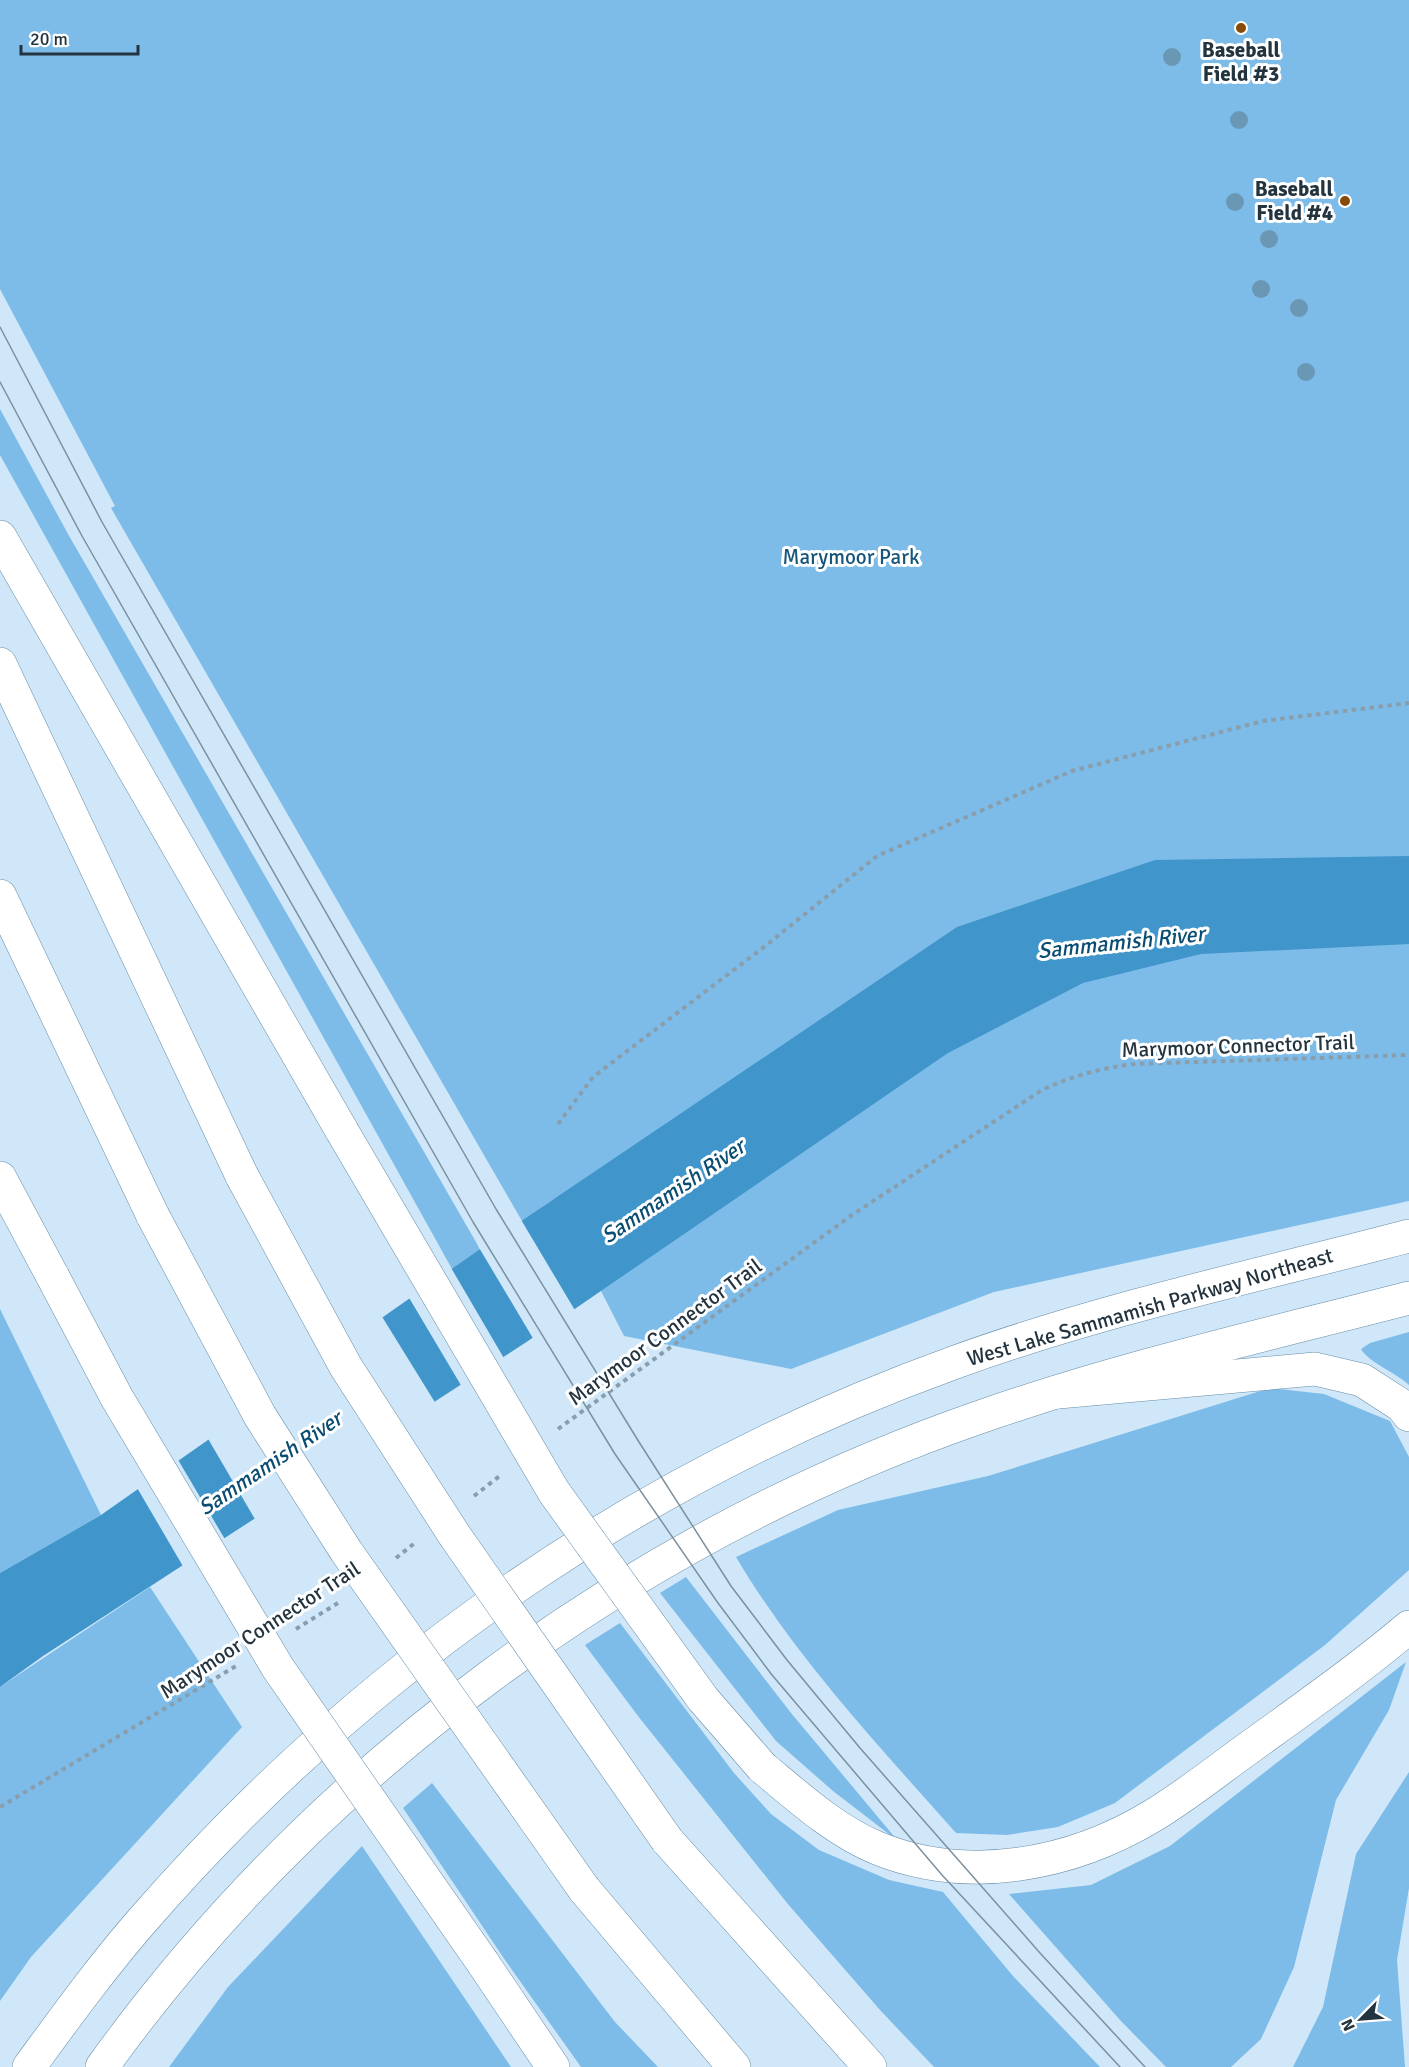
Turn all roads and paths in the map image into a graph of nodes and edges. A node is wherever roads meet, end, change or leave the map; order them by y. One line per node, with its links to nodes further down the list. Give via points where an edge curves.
1 (0, 537): 22 (main road, bridge, via 554,1492 703,1699 762,1767 818,1813 875,1848 921,1862 962,1867 1029,1864 1108,1840 1155,1815)
2 (0, 664): 28 (main road, bridge, via 242,1176 346,1367 454,1536 667,1840)
3 (1409, 703): 6 (path, via 1263,721 1072,771 877,856 593,1077)
4 (0, 896): 27 (main road, bridge, via 153,1216 260,1416 346,1551 584,1889)
5 (1409, 1055): 12 (path, Marymoor Connector Trail, via 1134,1064 1110,1066 1064,1080 1042,1090 852,1215)
6 (558, 1124)
7 (0, 1178): 26 (main road, bridge, via 117,1398 278,1668)
8 (1409, 1236): 24 (main road, West Lake Sammamish Parkway Northeast, via 1053,1330 956,1362 787,1430 626,1515 473,1615 331,1729 256,1799 146,1916)
9 (1409, 1298): 10 (main road)
10 (1058, 1392): 11 (main road, via 1315,1369 1362,1380 1402,1406); 25 (main road, via 901,1447 750,1516 677,1556 536,1645 404,1746 280,1859 168,1982)
11 (1409, 1415)
12 (549, 1436)
13 (504, 1472): 14 (path)
14 (468, 1501)
15 (422, 1537): 16 (path)
16 (395, 1558)
17 (341, 1602): 20 (path, Marymoor Connector Trail)
18 (1409, 1605): 22 (main road)
19 (1409, 1627): 22 (main road)
20 (287, 1635)
21 (238, 1664): 23 (path, Marymoor Connector Trail)
22 (1353, 1674)
23 (0, 1807)
24 (29, 2067)
25 (102, 2067)
26 (553, 2067)
27 (734, 2067)
28 (870, 2067)

